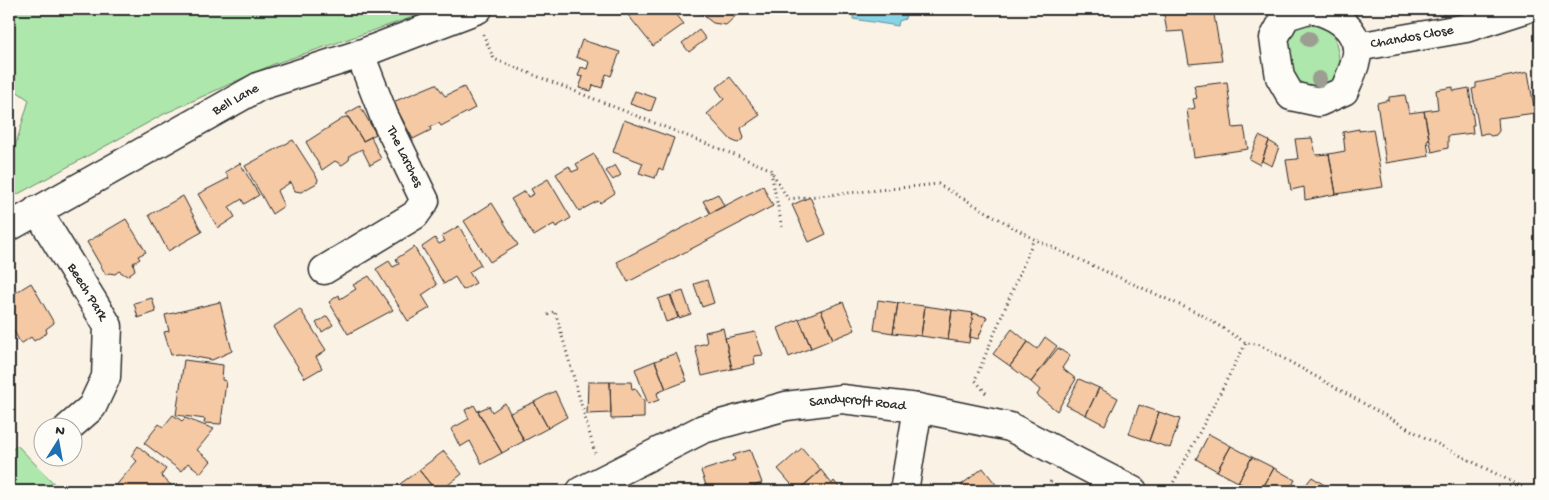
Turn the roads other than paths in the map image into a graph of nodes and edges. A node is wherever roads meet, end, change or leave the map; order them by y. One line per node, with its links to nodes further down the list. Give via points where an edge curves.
1 (478, 9): 5 (street, Bell Lane)
2 (1310, 9): 4 (street, Chandos Close, via 1333,14 1346,26); 4 (street, Chandos Close, via 1286,16 1274,38 1280,77 1290,96 1319,102 1344,91 1354,66)
3 (1525, 9): 4 (street, Chandos Close, via 1466,28)
4 (1357, 47)
5 (360, 54): 6 (street, Bell Lane, via 260,86); 8 (street, The Larches, via 384,116 435,201)
6 (37, 210): 7 (street, Bell Lane); 10 (street, Beech Park, via 108,326 106,376 92,408)
7 (9, 226)
8 (324, 270)
9 (918, 408): 11 (street, Sandycroft Road, via 842,399 786,406 703,429); 12 (street); 13 (street, Sandycroft Road, via 1010,427)
10 (80, 418)
11 (592, 486)
12 (904, 491)
13 (1133, 491)

